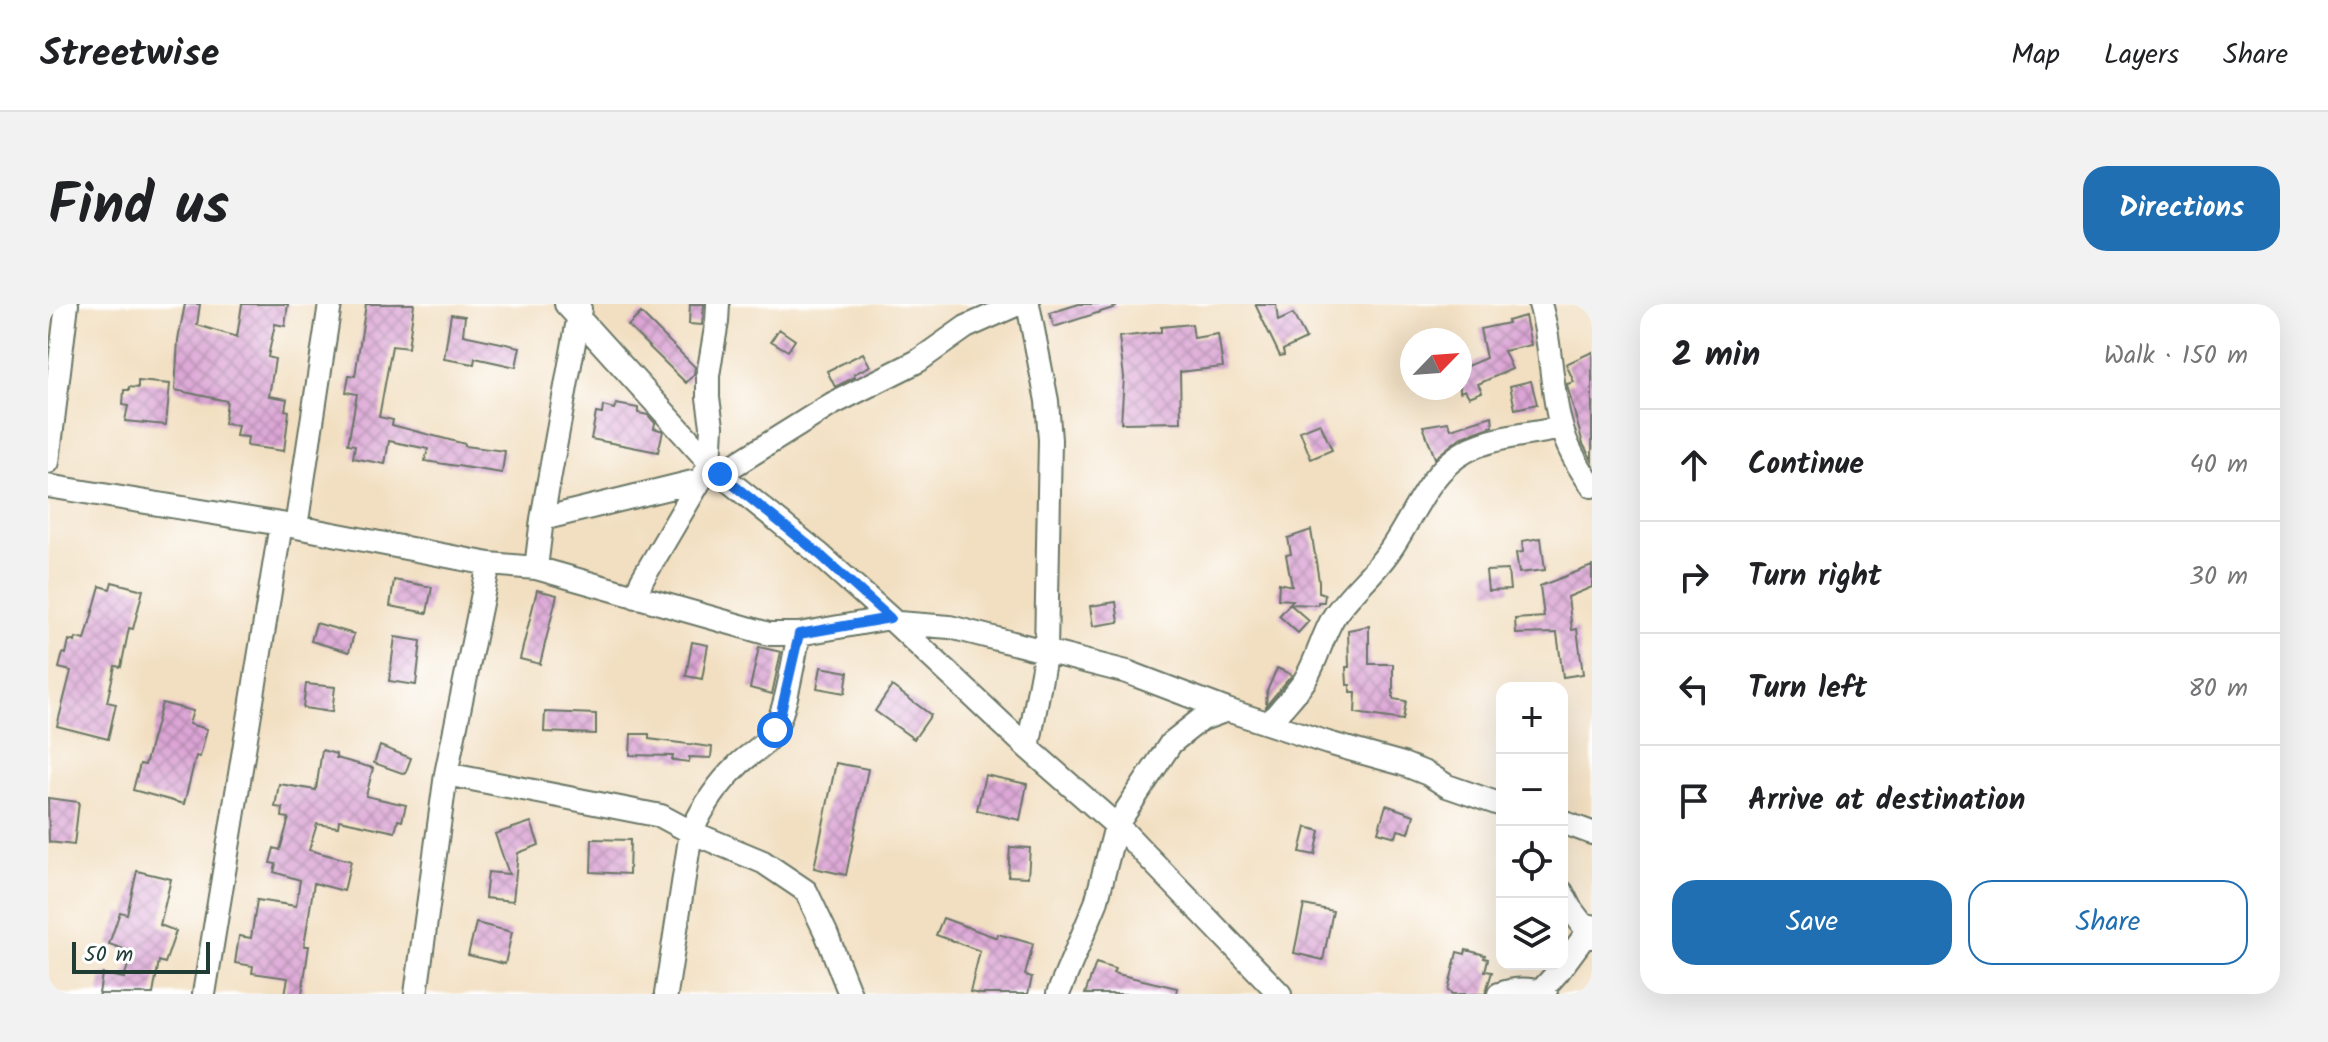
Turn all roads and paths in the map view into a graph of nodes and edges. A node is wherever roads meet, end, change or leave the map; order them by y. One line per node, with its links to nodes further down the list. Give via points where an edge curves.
1 (67, 304): 8 (street)
2 (330, 304): 16 (street)
3 (718, 304): 12 (street, via 708,375)
4 (1018, 304): 12 (street, via 966,327 918,361)
5 (1028, 304): 22 (street, via 1050,440)
6 (1540, 304): 9 (street)
7 (575, 309): 12 (street); 15 (street)
8 (53, 397): 11 (street)
9 (1561, 428): 10 (street); 24 (street, via 1485,444 1446,466 1388,553 1332,620 1303,682)
10 (1582, 455): 14 (street)
11 (48, 462)
12 (710, 473): 15 (street); 19 (street); 20 (street, via 818,553)
13 (48, 486): 16 (street)
14 (1592, 486)
15 (542, 519): 18 (street)
16 (288, 525): 17 (street); 35 (street)
17 (489, 564): 18 (street); 26 (street)
18 (536, 568): 19 (street)
19 (636, 597): 21 (street, via 769,634)
20 (894, 621): 21 (street); 22 (street, via 950,627); 25 (street)
21 (799, 634): 30 (street, via 775,730 719,786)
22 (1046, 651): 23 (street, via 1127,672); 25 (street)
23 (1227, 710): 24 (street); 29 (street, via 1200,720 1171,743)
24 (1270, 723): 27 (street, via 1403,764)
25 (1028, 748): 29 (street)
26 (446, 774): 30 (street, via 661,816); 36 (street)
27 (1496, 803)
28 (1568, 824): 31 (street)
29 (1116, 826): 39 (street, via 1096,903); 40 (street)
30 (691, 832): 37 (street); 38 (street, via 763,862 806,891)
31 (1592, 833)
32 (1566, 898): 33 (street)
33 (1590, 932): 34 (street)
34 (1543, 993): 41 (street, via 1513,989)
35 (204, 994)
36 (416, 994)
37 (666, 994)
38 (850, 994)
39 (1058, 994)
40 (1280, 994)
41 (1499, 994)

